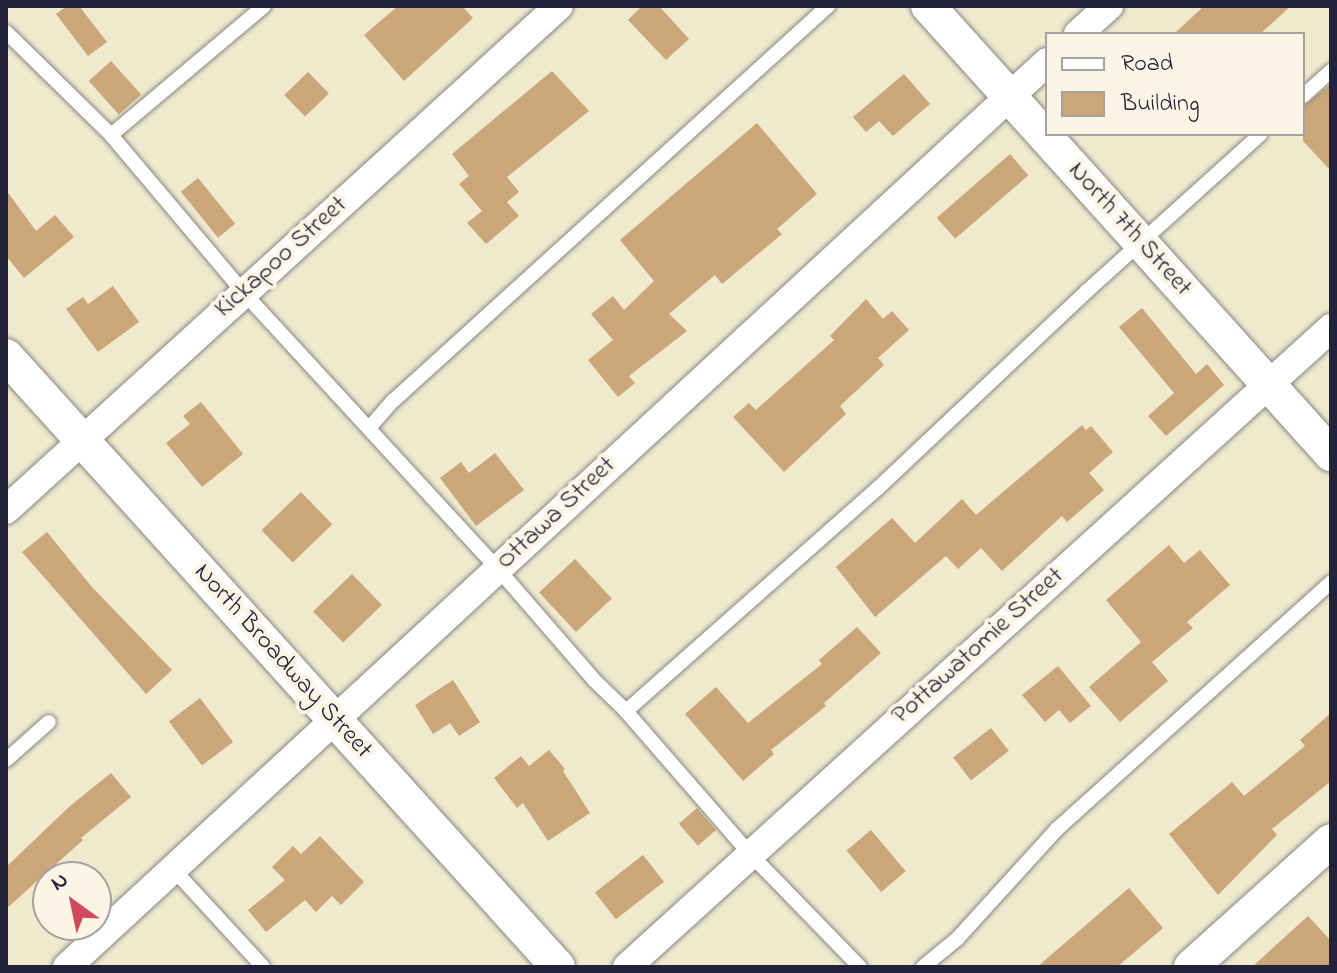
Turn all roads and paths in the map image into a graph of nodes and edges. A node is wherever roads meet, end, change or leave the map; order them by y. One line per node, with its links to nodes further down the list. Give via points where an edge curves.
1 (264, 6): 12 (lane)
2 (559, 6): 15 (street, Kickapoo Street)
3 (828, 6): 19 (lane)
4 (928, 6): 11 (street, North 7th Street)
5 (1109, 6): 7 (street)
6 (6, 32): 12 (lane)
7 (1080, 32)
8 (1045, 64): 11 (street, Ottawa Street)
9 (1331, 71): 10 (lane)
10 (1305, 94)
11 (1009, 96): 14 (street, North 7th Street); 23 (street, Ottawa Street)
12 (111, 135): 15 (lane)
13 (1259, 136): 14 (lane)
14 (1140, 243): 18 (street, North 7th Street); 25 (lane, via 878,488)
15 (244, 293): 19 (lane); 20 (street, Kickapoo Street)
16 (1331, 328): 18 (street, Pottawatomie Street)
17 (6, 356): 20 (street, North Broadway Street)
18 (1269, 385): 21 (street, North 7th Street); 30 (street, Pottawatomie Street)
19 (370, 427): 23 (lane)
20 (84, 439): 22 (street, Kickapoo Street); 26 (street, North Broadway Street)
21 (1331, 454)
22 (6, 510)
23 (498, 569): 25 (lane); 26 (street, Ottawa Street)
24 (1331, 582): 37 (lane, via 1057,829 957,939)
25 (626, 711): 30 (lane)
26 (333, 721): 31 (street, Ottawa Street); 34 (street, North Broadway Street)
27 (49, 722): 28 (lane)
28 (6, 760)
29 (1331, 841): 38 (street)
30 (751, 855): 35 (street, Pottawatomie Street); 36 (lane)
31 (173, 869): 32 (street, Ottawa Street); 33 (lane)
32 (67, 967)
33 (263, 967)
34 (558, 967)
35 (627, 967)
36 (860, 967)
37 (923, 967)
38 (1191, 967)

